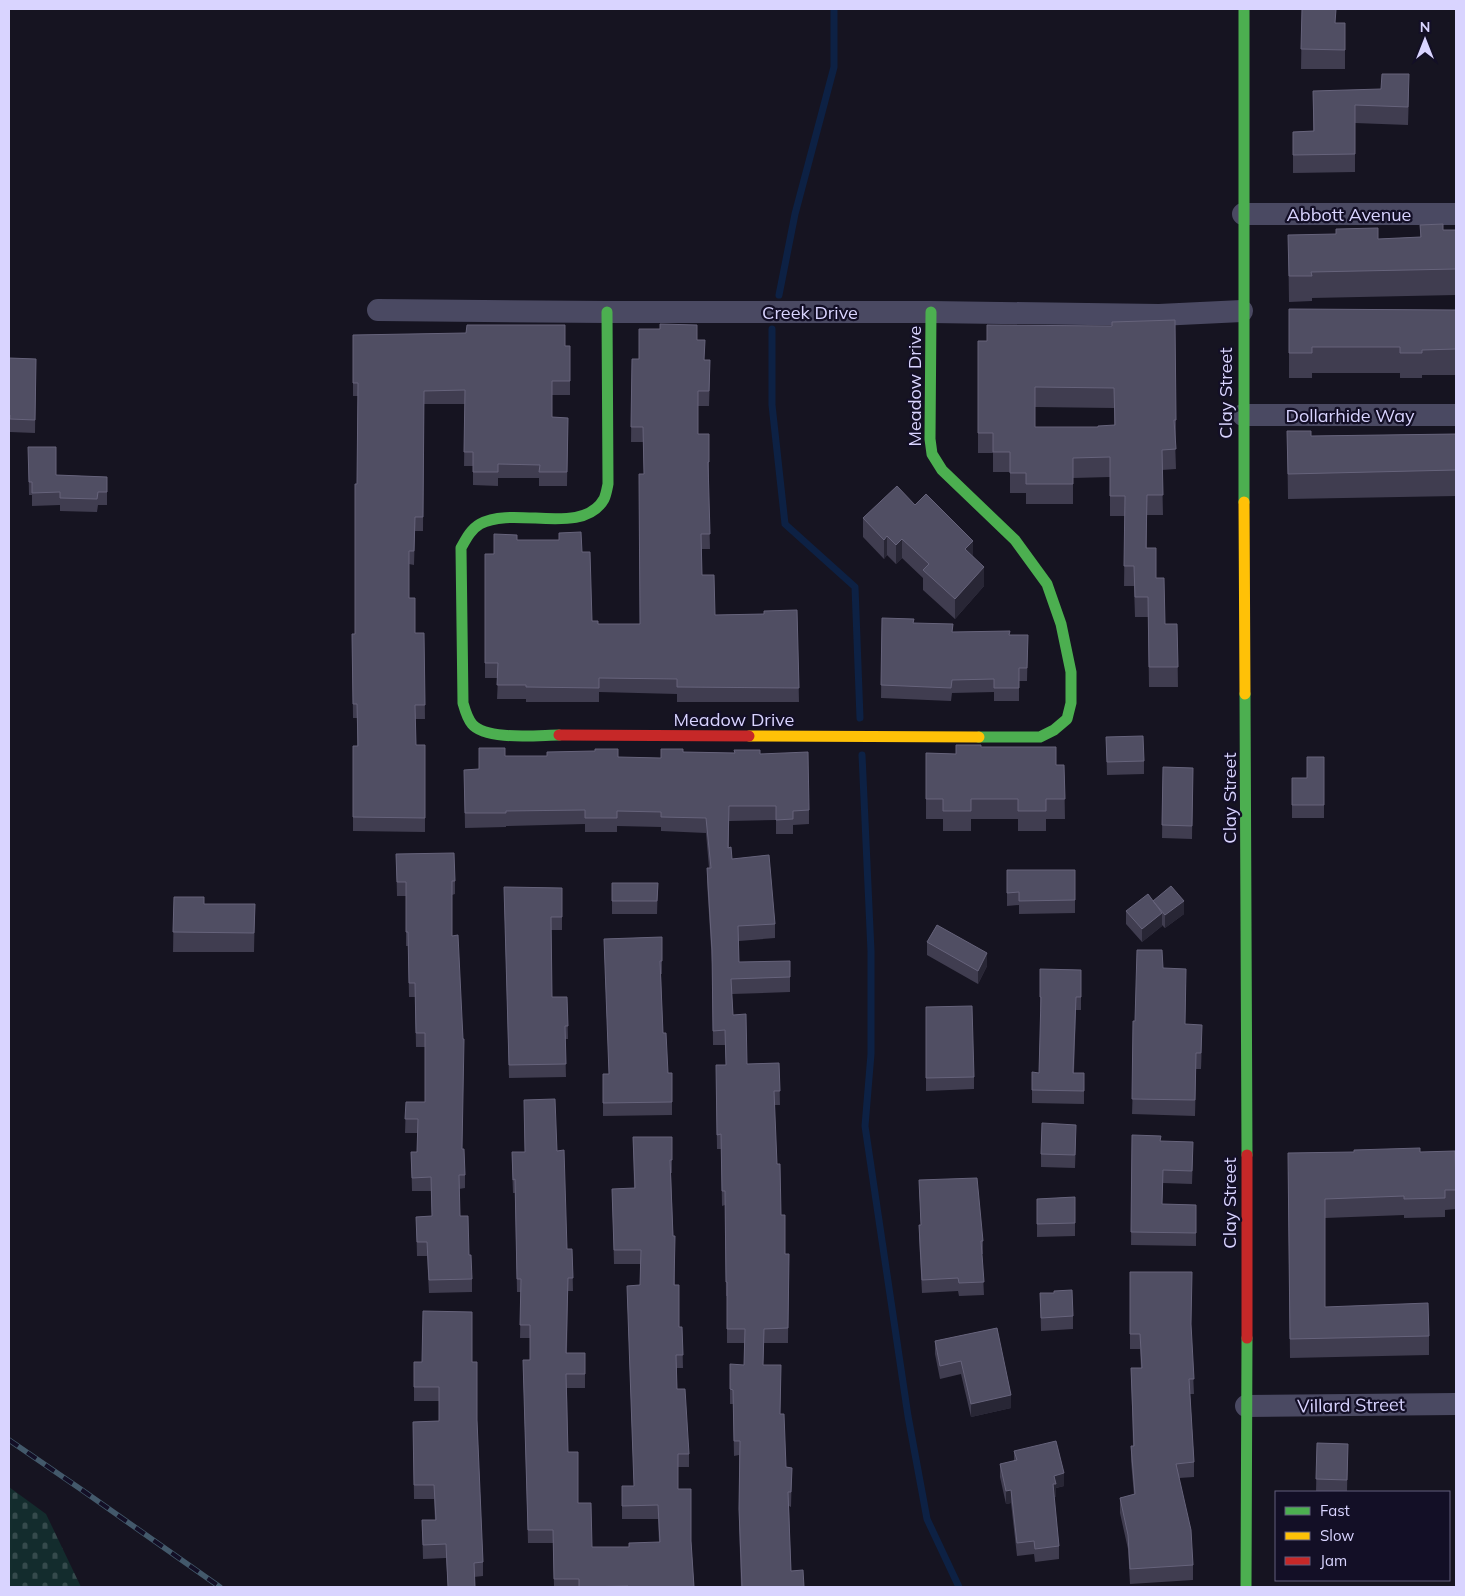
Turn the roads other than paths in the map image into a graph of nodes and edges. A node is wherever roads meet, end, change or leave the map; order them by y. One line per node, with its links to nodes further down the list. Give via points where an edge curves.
1 (1244, 9): 2 (street, Clay Street)
2 (1243, 214): 3 (street, Abbott Avenue); 5 (street, Clay Street)
3 (1456, 214)
4 (378, 310): 6 (street, Creek Drive)
5 (1242, 311): 7 (street, Creek Drive, via 1159,315); 8 (street, Clay Street)
6 (607, 312): 7 (street, Creek Drive); 7 (street, Meadow Drive, via 608,484 604,500 593,512 572,518 492,518 469,534 461,548 463,703 473,726 481,732 504,735 1040,737 1066,719 1071,703 1071,672 1060,624 1046,584 1016,540 942,470 932,454)
7 (931, 312)
8 (1243, 415): 9 (street, Dollarhide Way); 11 (street, Clay Street, via 1247,864)
9 (1456, 415)
10 (1456, 1404): 11 (street, Villard Street)
11 (1246, 1406): 12 (street, Clay Street)
12 (1246, 1587)

